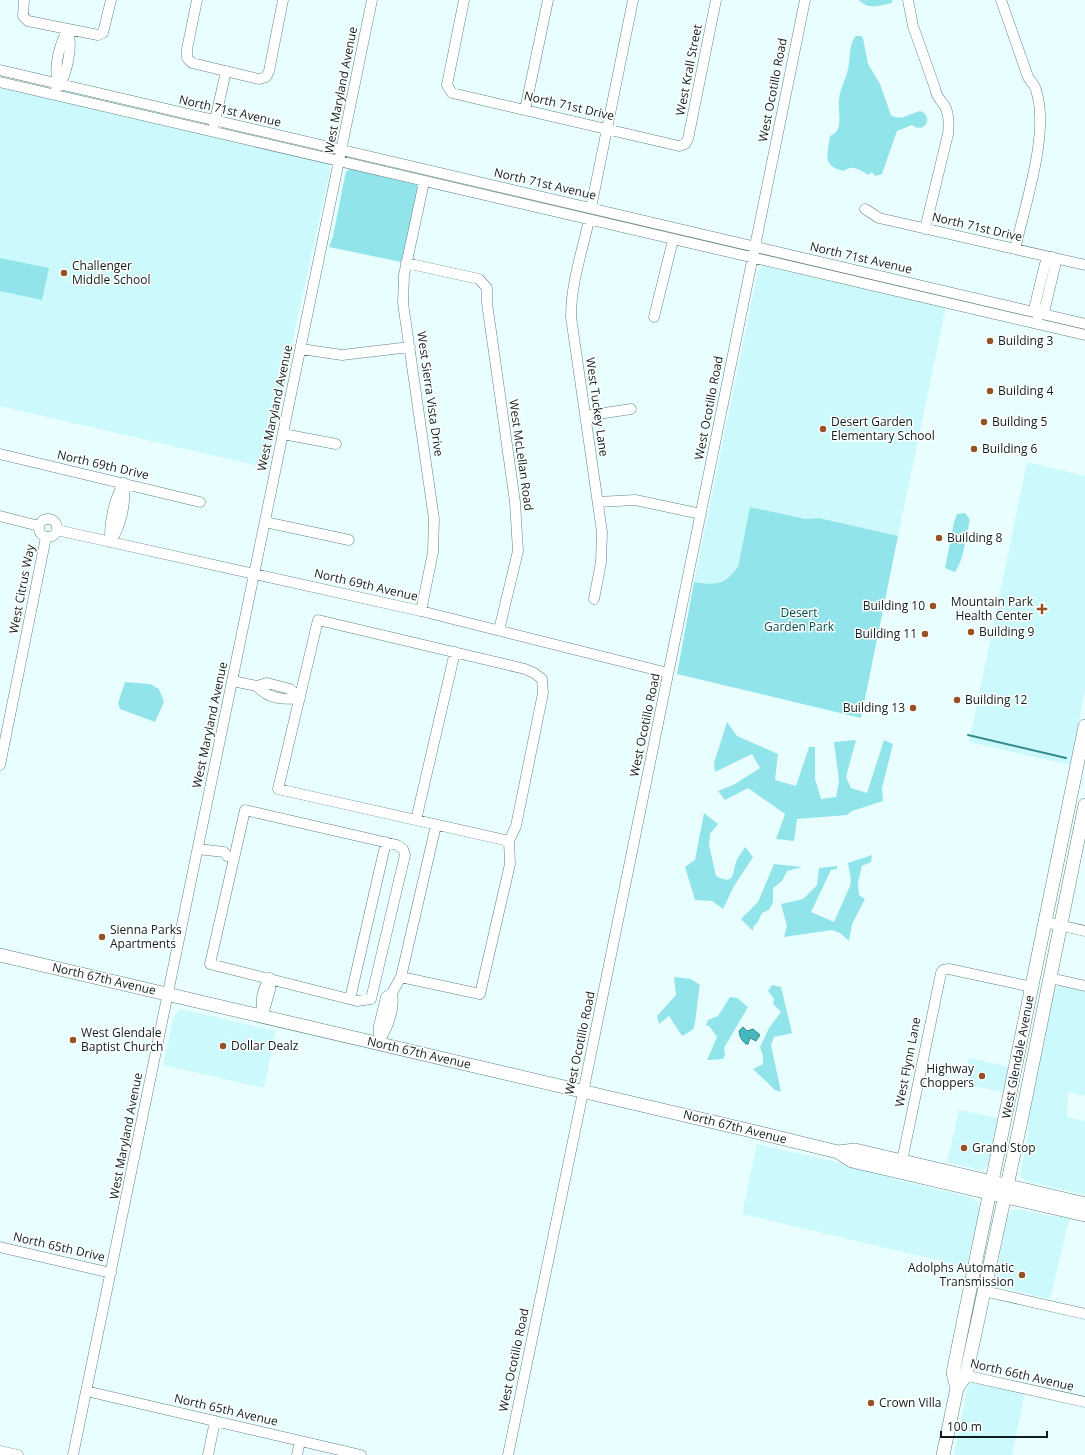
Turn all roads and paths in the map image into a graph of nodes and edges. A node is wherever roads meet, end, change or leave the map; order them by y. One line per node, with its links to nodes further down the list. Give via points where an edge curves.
1 (24, 0): 13 (street, via 23,16 28,21)
2 (111, 0): 13 (street, via 103,33 98,35)
3 (197, 0): 15 (street, via 187,58 192,63)
4 (283, 0): 15 (street, via 266,77 259,79)
5 (372, 0): 24 (street, West Maryland Avenue)
6 (464, 0): 19 (street, North 71st Drive, via 447,85 449,90 452,93)
7 (548, 0): 19 (street)
8 (633, 0): 21 (street)
9 (716, 0): 23 (street, West Krall Street)
10 (805, 0): 32 (street, West Ocotillo Road)
11 (908, 0): 30 (street, via 913,26 936,95 944,105 949,122)
12 (1001, 0): 33 (street, via 1028,77 1036,87 1040,117 1038,152)
13 (68, 29): 17 (street, via 71,40 64,77)
14 (0, 70): 17 (street, North 71st Avenue)
15 (226, 71): 20 (street)
16 (0, 82): 18 (street, North 71st Avenue)
17 (58, 83): 18 (street); 20 (street, North 71st Avenue)
18 (55, 95): 22 (street, North 71st Avenue)
19 (525, 110): 21 (street, North 71st Drive)
20 (215, 120): 22 (street); 24 (street, North 71st Avenue)
21 (607, 128): 23 (street, North 71st Drive, via 679,146); 27 (street)
22 (213, 131): 25 (street, North 71st Avenue)
23 (685, 144)
24 (342, 150): 25 (street, West Maryland Avenue); 27 (street, North 71st Avenue)
25 (340, 162): 26 (street, North 71st Avenue); 44 (street, West Maryland Avenue)
26 (424, 182): 29 (street, North 71st Avenue); 36 (street, West Sierra Vista Drive)
27 (591, 208): 32 (street, North 71st Avenue)
28 (865, 210): 30 (street, North 71st Drive, via 879,218)
29 (589, 220): 31 (street, North 71st Avenue); 46 (street, West Tuckey Lane, via 571,299 571,317)
30 (925, 229): 33 (street, North 71st Drive)
31 (673, 240): 35 (street, North 71st Avenue); 39 (street)
32 (755, 247): 35 (street, West Ocotillo Road); 38 (street, North 71st Avenue)
33 (1015, 249): 34 (street, North 71st Drive)
34 (1052, 257): 37 (street, North 71st Drive); 38 (street, via 1045,264 1036,305)
35 (753, 259): 40 (street, North 71st Avenue); 53 (street, West Ocotillo Road)
36 (406, 263): 43 (street, West Sierra Vista Drive, via 402,295); 64 (street, West McLellan Road, via 479,279 487,288 515,502 518,552)
37 (1085, 266)
38 (1039, 313): 40 (street); 41 (street, North 71st Avenue)
39 (654, 317)
40 (1036, 324): 42 (street, North 71st Avenue)
41 (1085, 324)
42 (1085, 335)
43 (410, 347): 44 (street, via 342,355); 63 (street, West Sierra Vista Drive, via 434,519 434,552)
44 (301, 349): 47 (street, West Maryland Avenue)
45 (631, 409): 46 (street)
46 (585, 416): 52 (street, West Tuckey Lane)
47 (283, 434): 48 (street); 55 (street, West Maryland Avenue)
48 (336, 444)
49 (0, 454): 50 (street, North 69th Drive)
50 (124, 484): 51 (street, North 69th Drive); 60 (street, via 125,494 116,534)
51 (200, 502)
52 (598, 502): 53 (street, via 635,500); 62 (street, West Tuckey Lane, via 603,548)
53 (701, 514): 66 (street, West Ocotillo Road)
54 (0, 516): 56 (street, North 69th Avenue)
55 (265, 522): 59 (street); 61 (street, West Maryland Avenue)
56 (39, 526): 57 (street, North 69th Avenue, via 44,520 50,519 56,524); 58 (street, via 40,533)
57 (57, 530): 58 (street, via 53,536); 60 (street, North 69th Avenue)
58 (46, 537): 70 (street, West Citrus Way)
59 (349, 540)
60 (110, 542): 61 (street, North 69th Avenue)
61 (254, 575): 63 (street, North 69th Avenue, via 268,575); 67 (street, West Maryland Avenue)
62 (594, 599)
63 (421, 611): 64 (street, North 69th Avenue)
64 (499, 630): 66 (street, North 69th Avenue)
65 (455, 652): 68 (street, via 318,620); 72 (street); 74 (street, via 525,669 542,679 543,693 538,720 516,826)
66 (668, 673): 92 (street, West Ocotillo Road)
67 (233, 681): 68 (street, via 256,686 267,683 290,689); 76 (street, West Maryland Avenue)
68 (300, 698): 72 (street, via 278,789)
69 (1085, 726): 78 (main road, West Glendale Avenue)
70 (0, 764)
71 (1085, 805): 79 (main road, West Glendale Avenue)
72 (416, 820): 73 (street)
73 (436, 825): 74 (street); 82 (street)
74 (509, 841): 82 (street, via 510,864 480,994)
75 (386, 842): 77 (street, via 245,810); 88 (street); 88 (street, via 403,849 405,855 373,994 371,999 365,1001)
76 (198, 849): 77 (street, via 212,852 214,856); 87 (street, West Maryland Avenue)
77 (231, 857): 83 (street, via 210,964)
78 (1045, 922): 79 (street); 86 (main road, West Glendale Avenue)
79 (1060, 926): 80 (street); 84 (main road, West Glendale Avenue)
80 (1085, 931)
81 (0, 956): 87 (main road, North 67th Avenue)
82 (401, 977): 91 (street, via 392,993 387,1028)
83 (270, 978): 88 (street); 89 (street, via 261,998)
84 (1050, 978): 85 (street); 90 (main road, West Glendale Avenue)
85 (1085, 986)
86 (1032, 987): 90 (main road, via 1035,1006 1030,1029); 94 (street, West Flynn Lane, via 957,970 943,970 939,977); 95 (main road, West Glendale Avenue)
87 (169, 994): 89 (main road, North 67th Avenue); 100 (street, West Maryland Avenue)
88 (350, 999)
89 (262, 1016): 91 (main road, North 67th Avenue)
90 (1038, 1034): 96 (main road, West Glendale Avenue)
91 (379, 1043): 92 (main road, North 67th Avenue)
92 (583, 1092): 93 (main road, North 67th Avenue); 114 (street, West Ocotillo Road)
93 (838, 1152): 94 (main road, North 67th Avenue, via 855,1150); 95 (main road, North 67th Avenue, via 852,1161)
94 (902, 1160): 95 (main road, North 67th Avenue)
95 (991, 1188): 96 (main road, North 67th Avenue); 103 (main road, West Glendale Avenue)
96 (1006, 1191): 97 (main road, North 67th Avenue); 98 (main road, North 67th Avenue); 101 (main road, West Glendale Avenue)
97 (1085, 1204)
98 (1085, 1215)
99 (0, 1247): 100 (street, North 65th Drive)
100 (111, 1273): 104 (street, West Maryland Avenue)
101 (984, 1291): 102 (street); 103 (main road, West Glendale Avenue)
102 (1085, 1314)
103 (960, 1374): 105 (street, North 66th Avenue); 115 (main road, West Glendale Avenue)
104 (86, 1391): 106 (street, North 65th Avenue); 110 (street, West Maryland Avenue)
105 (1085, 1402)
106 (215, 1421): 107 (street, North 65th Avenue); 111 (street)
107 (300, 1441): 112 (street); 113 (street, North 65th Avenue)
108 (0, 1451): 109 (street)
109 (18, 1455)
110 (73, 1455)
111 (208, 1455)
112 (297, 1455)
113 (360, 1455)
114 (508, 1455)
115 (943, 1455)

